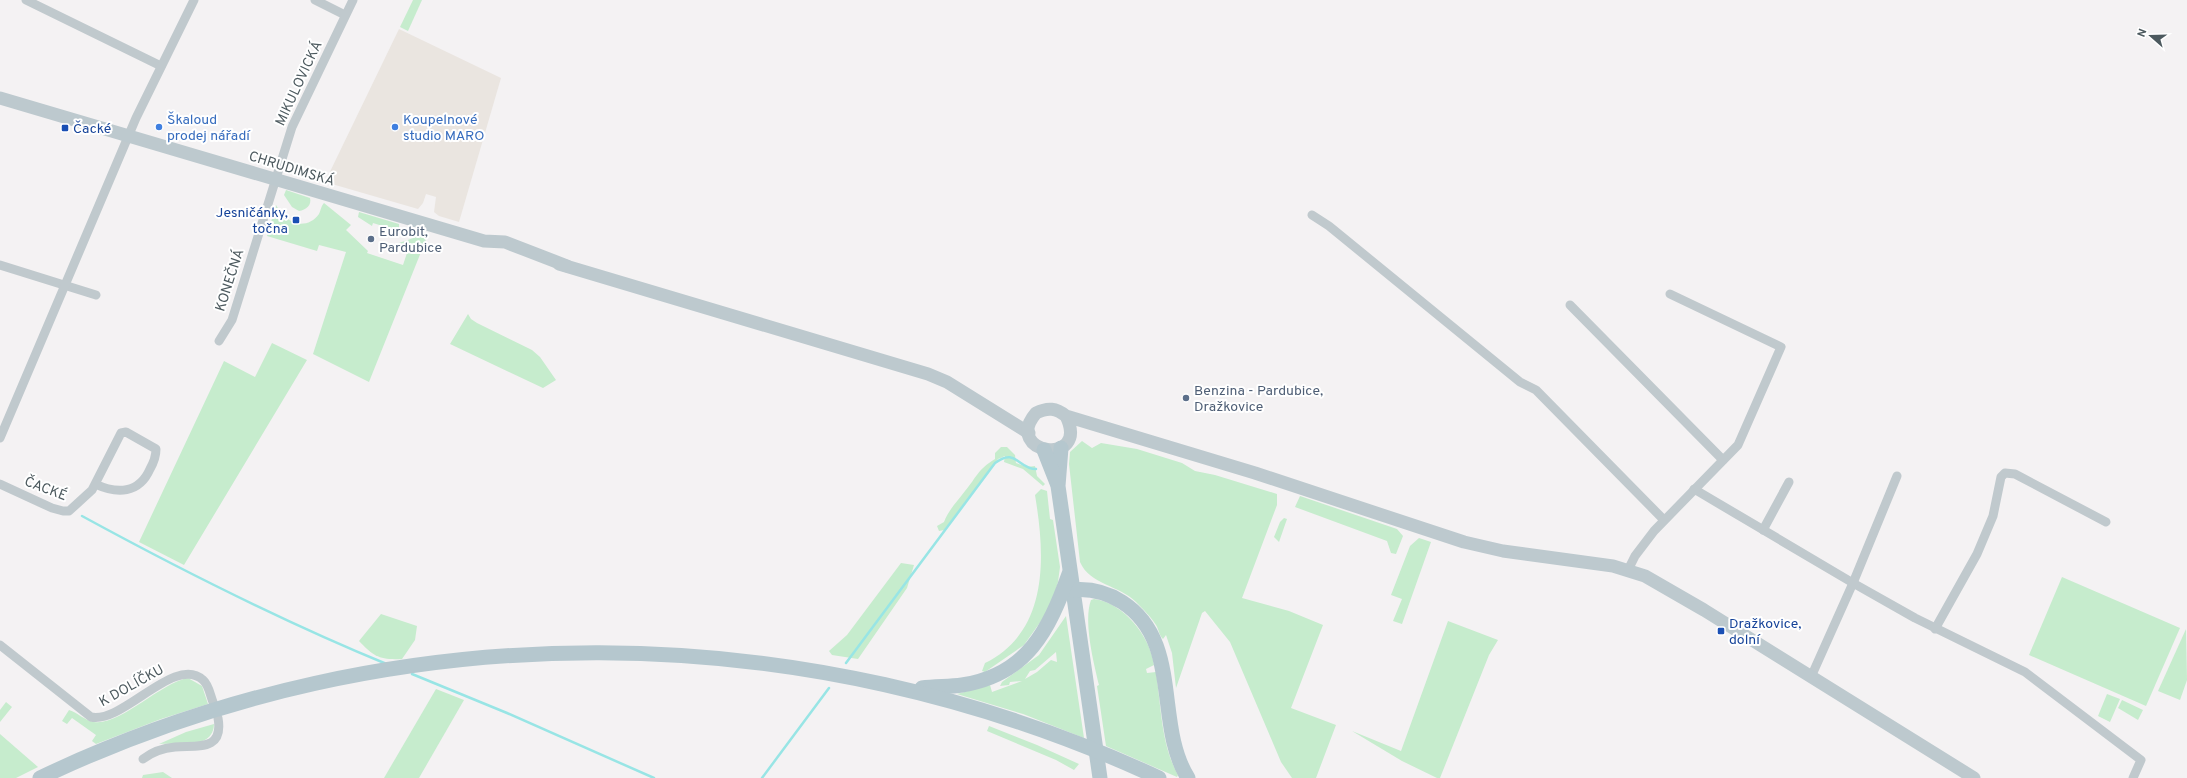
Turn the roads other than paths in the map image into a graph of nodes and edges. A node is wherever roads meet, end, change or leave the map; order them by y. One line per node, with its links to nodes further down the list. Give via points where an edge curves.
1 (26, 0): 6 (street)
2 (194, 0): 6 (street)
3 (315, 0): 5 (street)
4 (353, 0): 5 (street, MIKULOVICKÁ)
5 (346, 15): 9 (street, MIKULOVICKÁ, via 295,119)
6 (161, 66): 8 (street)
7 (0, 98): 8 (main road, CHRUDIMSKÁ)
8 (129, 136): 9 (main road, CHRUDIMSKÁ); 14 (street)
9 (275, 180): 11 (main road, CHRUDIMSKÁ); 18 (street, KONEČNÁ, via 232,320)
10 (1312, 215): 35 (street, via 1329,226 1520,382 1536,390)
11 (484, 241): 13 (main road, via 496,248); 13 (main road, CHRUDIMSKÁ, via 500,241)
12 (0, 265): 14 (street)
13 (567, 266): 19 (main road, via 928,374 947,382)
14 (65, 284): 15 (street); 25 (street)
15 (96, 294)
16 (1670, 294): 28 (street, via 1781,347 1738,445)
17 (1570, 305): 28 (street)
18 (219, 341)
19 (1003, 416): 21 (main road); 23 (main road)
20 (1066, 416): 21 (main road, via 1051,408 1036,412); 22 (main road); 24 (main road, via 1071,425)
21 (1032, 418): 23 (main road)
22 (1102, 427): 24 (main road); 38 (main road, via 1255,473 1464,542)
23 (1029, 433): 27 (main road, via 1037,447)
24 (1071, 434): 26 (main road)
25 (0, 438)
26 (1061, 448): 27 (main road, via 1053,451); 33 (main road)
27 (1044, 450): 33 (main road)
28 (1724, 460): 34 (street)
29 (1897, 476): 40 (street)
30 (1789, 482): 37 (street)
31 (0, 484): 32 (street, ČACKÉ, via 52,508 66,511 84,498)
32 (95, 484): 32 (street, ČACKÉ, via 121,433 126,432 156,448 152,465 139,486 121,490)
33 (1058, 486): 39 (main road)
34 (1694, 489): 35 (street); 37 (street)
35 (1664, 520): 38 (street, via 1635,556)
36 (2106, 522): 42 (street, via 2015,474 2005,473 2001,478 1993,516 1977,554)
37 (1763, 530): 40 (street)
38 (1628, 570): 44 (main road, via 1664,586)
39 (1070, 573): 41 (main road); 45 (main road, via 1050,623 1028,652 1013,665 979,682)
40 (1853, 584): 42 (street); 44 (street)
41 (1072, 590): 49 (main road); 51 (main road, via 1092,590 1110,595 1131,609 1148,629 1161,661 1175,748)
42 (1935, 629): 53 (street, via 2025,672 2141,760)
43 (0, 646): 46 (street, K DOLÍČKU, via 90,717 104,718 161,684 185,673 203,680 208,686)
44 (1811, 677): 52 (main road)
45 (909, 689): 46 (main road, via 784,666 669,654 530,654 382,670 309,685); 50 (main road, via 1033,726)
46 (215, 710): 47 (street, via 217,733 208,744 198,748 168,748); 48 (main road, via 148,732)
47 (143, 759)
48 (40, 778)
49 (1100, 778)
50 (1160, 778)
51 (1188, 778)
52 (1974, 778)
53 (2133, 778)

